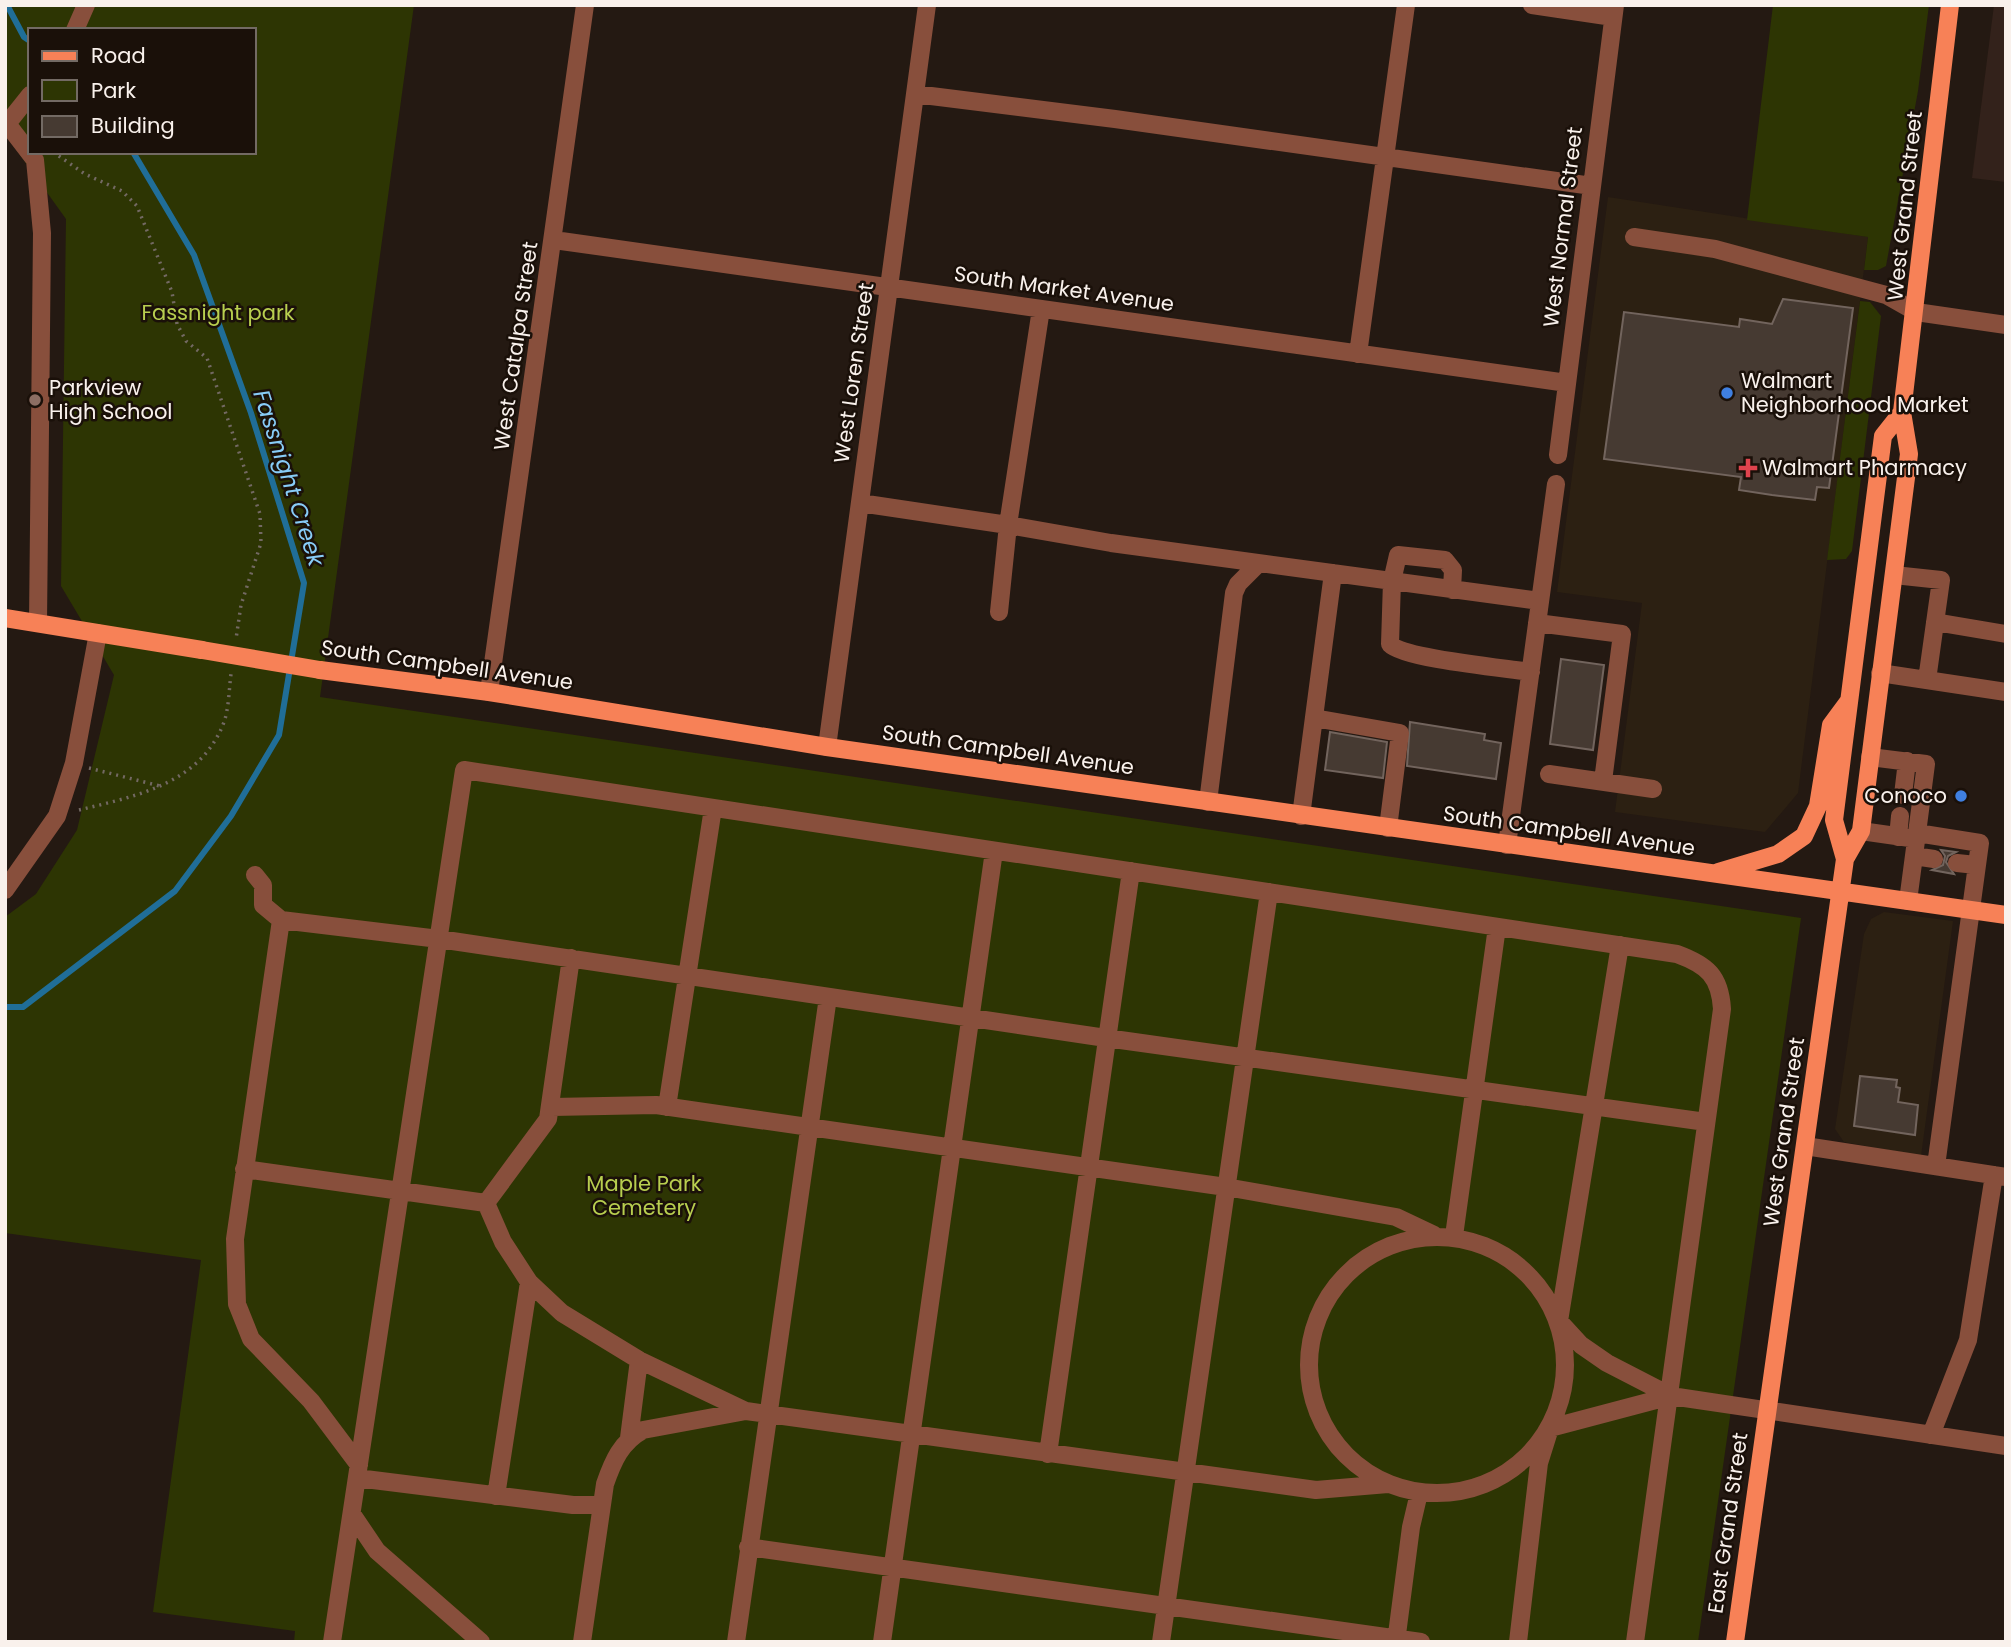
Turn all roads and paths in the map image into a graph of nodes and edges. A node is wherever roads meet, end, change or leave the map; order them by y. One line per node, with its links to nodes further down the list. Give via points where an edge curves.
1 (586, 5): 16 (street, West Catalpa Street)
2 (927, 5): 7 (street, West Loren Street)
3 (1406, 5): 13 (street)
4 (1532, 5): 6 (street)
5 (1950, 5): 19 (main road, West Grand Street)
6 (1614, 11): 14 (street, West Normal Street)
7 (915, 94): 13 (street); 17 (street, West Loren Street)
8 (28, 97): 9 (street)
9 (6, 123): 10 (street)
10 (28, 151)
11 (30, 154): 37 (street, via 35,160 42,233)
12 (56, 154): 41 (path, via 121,191 137,206 172,292 177,324 186,341 207,358 260,514 261,543 241,605)
13 (1386, 157): 14 (street); 21 (street)
14 (1592, 186): 22 (street, West Normal Street)
15 (1634, 237): 19 (street, via 1727,252 1886,295)
16 (554, 240): 17 (street, South Market Avenue); 46 (street, West Catalpa Street)
17 (889, 288): 18 (street, South Market Avenue); 26 (street, West Loren Street)
18 (1041, 309): 21 (street, South Market Avenue); 27 (street)
19 (1916, 312): 20 (street); 23 (main road, West Grand Street)
20 (2006, 325)
21 (1358, 354): 22 (street, South Market Avenue)
22 (1567, 383): 24 (street, West Normal Street)
23 (1902, 412): 30 (main road, West Grand Street, via 1909,454); 48 (main road, West Grand Street, via 1883,436)
24 (1558, 456)
25 (1556, 484): 33 (street)
26 (860, 503): 27 (street); 50 (street, West Loren Street)
27 (1008, 524): 28 (street); 34 (street)
28 (1259, 563): 29 (street); 59 (street, via 1234,593)
29 (1333, 573): 31 (street); 49 (street)
30 (1894, 575): 36 (street, via 1941,580); 44 (main road, West Grand Street)
31 (1392, 581): 32 (street); 32 (street, via 1396,557 1403,554 1445,560 1453,570); 43 (street, via 1388,637 1394,648)
32 (1452, 590): 33 (street)
33 (1540, 601): 38 (street)
34 (999, 611)
35 (5, 618): 37 (main road, South Campbell Avenue)
36 (1935, 622): 40 (street); 45 (street)
37 (38, 623): 39 (main road, South Campbell Avenue)
38 (1537, 623): 43 (street); 55 (street, via 1622,634)
39 (98, 633): 46 (main road, South Campbell Avenue, bridge); 53 (street)
40 (2006, 634)
41 (235, 644)
42 (232, 670): 56 (path, via 224,721 205,756)
43 (1531, 672): 68 (street)
44 (1880, 673): 45 (street); 51 (main road, West Grand Street)
45 (1927, 680): 47 (street)
46 (489, 692): 50 (main road, South Campbell Avenue)
47 (2006, 692)
48 (1848, 702): 70 (main road, West Grand Street, via 1834,820); 76 (main road, via 1831,725 1818,806 1804,836 1778,854)
49 (1314, 718): 62 (street); 64 (street, via 1400,733)
50 (827, 747): 59 (main road, South Campbell Avenue)
51 (1870, 757): 52 (street); 65 (main road, West Grand Street)
52 (1907, 761): 58 (street); 67 (street, via 1926,764)
53 (74, 763): 56 (path); 61 (street)
54 (1549, 774): 55 (street)
55 (1603, 781): 57 (street)
56 (162, 786): 61 (path)
57 (1653, 789)
58 (1903, 795)
59 (1208, 802): 62 (main road, South Campbell Avenue)
60 (713, 808): 69 (street); 85 (street, via 464,770); 88 (street)
61 (57, 816): 77 (street)
62 (1301, 816): 64 (main road, South Campbell Avenue)
63 (1900, 816): 66 (street)
64 (1388, 828): 68 (main road, South Campbell Avenue)
65 (1861, 831): 66 (street); 70 (main road, West Grand Street)
66 (1898, 837): 67 (street)
67 (1916, 843): 71 (street); 73 (street, via 1980,843); 80 (street)
68 (1507, 845): 76 (main road, South Campbell Avenue)
69 (994, 850): 74 (street); 90 (street)
70 (1845, 859): 78 (main road, West Grand Street)
71 (1934, 859)
72 (1956, 863): 73 (street)
73 (1976, 865): 81 (street)
74 (1131, 871): 79 (street); 91 (street)
75 (255, 874): 83 (street, via 264,885 263,905)
76 (1712, 874): 78 (main road, South Campbell Avenue)
77 (5, 890)
78 (1840, 891): 80 (main road, South Campbell Avenue); 99 (main road, West Grand Street)
79 (1269, 892): 84 (street); 92 (street)
80 (1908, 901): 81 (main road, South Campbell Avenue)
81 (1969, 910): 82 (main road, South Campbell Avenue); 101 (street)
82 (2006, 915)
83 (281, 920): 85 (street); 103 (street)
84 (1497, 927): 86 (street); 93 (street)
85 (439, 939): 87 (street); 106 (street)
86 (1620, 946): 96 (street); 97 (street, via 1694,960 1718,981 1722,1009)
87 (571, 958): 88 (street); 94 (street)
88 (687, 976): 89 (street); 95 (street)
89 (828, 997): 90 (street); 98 (street)
90 (972, 1018): 91 (street); 100 (street)
91 (1106, 1038): 92 (street); 102 (street)
92 (1247, 1058): 93 (street); 105 (street)
93 (1474, 1090): 96 (street); 109 (street)
94 (552, 1107): 95 (street); 107 (street, via 544,1128)
95 (667, 1107): 98 (street)
96 (1594, 1107): 97 (street); 111 (street)
97 (1706, 1122): 113 (street)
98 (810, 1127): 100 (street); 116 (street)
99 (1805, 1146): 101 (street); 115 (main road, West Grand Street)
100 (952, 1148): 102 (street); 118 (street)
101 (1936, 1166): 104 (street)
102 (1088, 1168): 105 (street); 122 (street)
103 (244, 1169): 106 (street); 123 (street, via 235,1240 237,1304 251,1339 311,1401)
104 (2000, 1176): 119 (street, via 1968,1340)
105 (1226, 1187): 108 (street, via 1396,1217); 124 (street)
106 (401, 1191): 107 (street); 123 (street)
107 (486, 1203): 110 (street, via 503,1242)
108 (1434, 1235): 109 (street); 125 (street, via 1380,1249 1350,1270 1326,1298 1312,1333 1308,1369 1315,1406 1331,1439 1356,1466)
109 (1454, 1236): 111 (street, via 1488,1246 1518,1264 1542,1290)
110 (529, 1282): 112 (street, via 562,1313); 127 (street)
111 (1559, 1321): 113 (street, via 1580,1345); 117 (street, via 1566,1368)
112 (639, 1360): 114 (street); 120 (street)
113 (1671, 1396): 115 (street); 117 (street); 142 (street)
114 (746, 1410): 116 (street); 120 (street, via 643,1430)
115 (1767, 1411): 119 (street); 143 (main road, East Grand Street)
116 (768, 1414): 118 (street); 130 (street)
117 (1550, 1428): 126 (street, via 1532,1453 1499,1478 1450,1494); 141 (street, via 1539,1463)
118 (911, 1434): 122 (street); 131 (street)
119 (1931, 1435): 121 (street)
120 (629, 1438): 128 (street, via 614,1460)
121 (2006, 1446)
122 (1048, 1454): 124 (street)
123 (358, 1471): 127 (street); 129 (street)
124 (1183, 1474): 125 (street, via 1316,1490); 132 (street)
125 (1388, 1485): 126 (street)
126 (1419, 1493): 133 (street)
127 (496, 1496): 128 (street)
128 (600, 1505): 136 (street)
129 (352, 1514): 134 (street); 135 (street, via 377,1551)
130 (748, 1547): 131 (street); 137 (street)
131 (892, 1566): 132 (street); 138 (street)
132 (1165, 1606): 133 (street); 139 (street)
133 (1396, 1640): 140 (street)
134 (332, 1642)
135 (481, 1642)
136 (582, 1642)
137 (736, 1642)
138 (882, 1642)
139 (1161, 1642)
140 (1421, 1642)
141 (1518, 1642)
142 (1635, 1642)
143 (1735, 1642)

